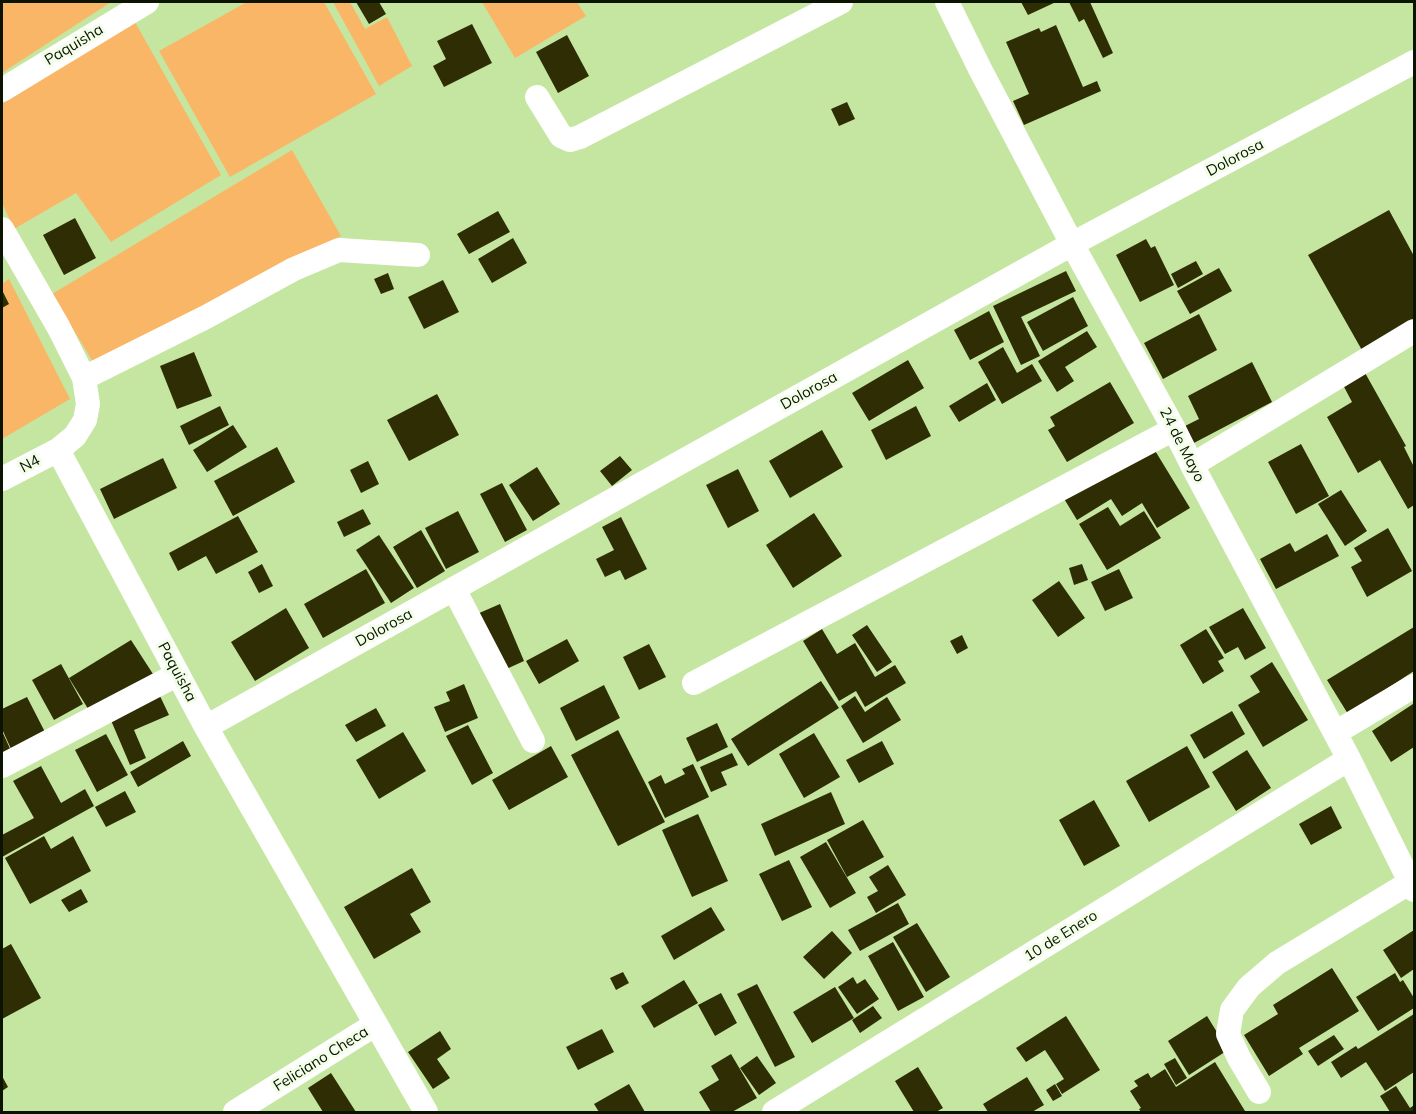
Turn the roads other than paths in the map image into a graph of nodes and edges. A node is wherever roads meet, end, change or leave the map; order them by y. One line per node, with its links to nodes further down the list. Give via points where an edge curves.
1 (147, 2): 5 (street, Paquisha)
2 (841, 2): 6 (street, via 580,137 570,140 561,136)
3 (947, 2): 8 (street, 24 de Mayo)
4 (1414, 62): 8 (street, Dolorosa)
5 (2, 90)
6 (537, 97)
7 (2, 229): 11 (street)
8 (1072, 244): 12 (street, 24 de Mayo); 16 (street, Dolorosa)
9 (418, 255): 11 (street, via 339,250 294,269)
10 (1414, 331): 14 (street)
11 (84, 378): 13 (street, via 88,404 85,420 75,436)
12 (1174, 429): 14 (street, 24 de Mayo); 18 (street)
13 (58, 450): 15 (street, N4); 17 (street, Paquisha)
14 (1192, 465): 21 (street, 24 de Mayo)
15 (2, 479)
16 (454, 589): 20 (street, Dolorosa); 22 (street)
17 (178, 674): 20 (street, Paquisha); 24 (street)
18 (694, 683)
19 (1414, 686): 21 (street)
20 (206, 727): 26 (street, Paquisha)
21 (1335, 733): 23 (street, 24 de Mayo)
22 (533, 741)
23 (1349, 759): 25 (street, 24 de Mayo); 30 (street, 10 de Enero)
24 (2, 766)
25 (1413, 884): 27 (street, via 1277,963 1249,987 1232,1010 1228,1034)
26 (376, 1024): 28 (street, Feliciano Checa); 29 (street, Paquisha)
27 (1259, 1092)
28 (235, 1113)
29 (426, 1113)
30 (774, 1113)

